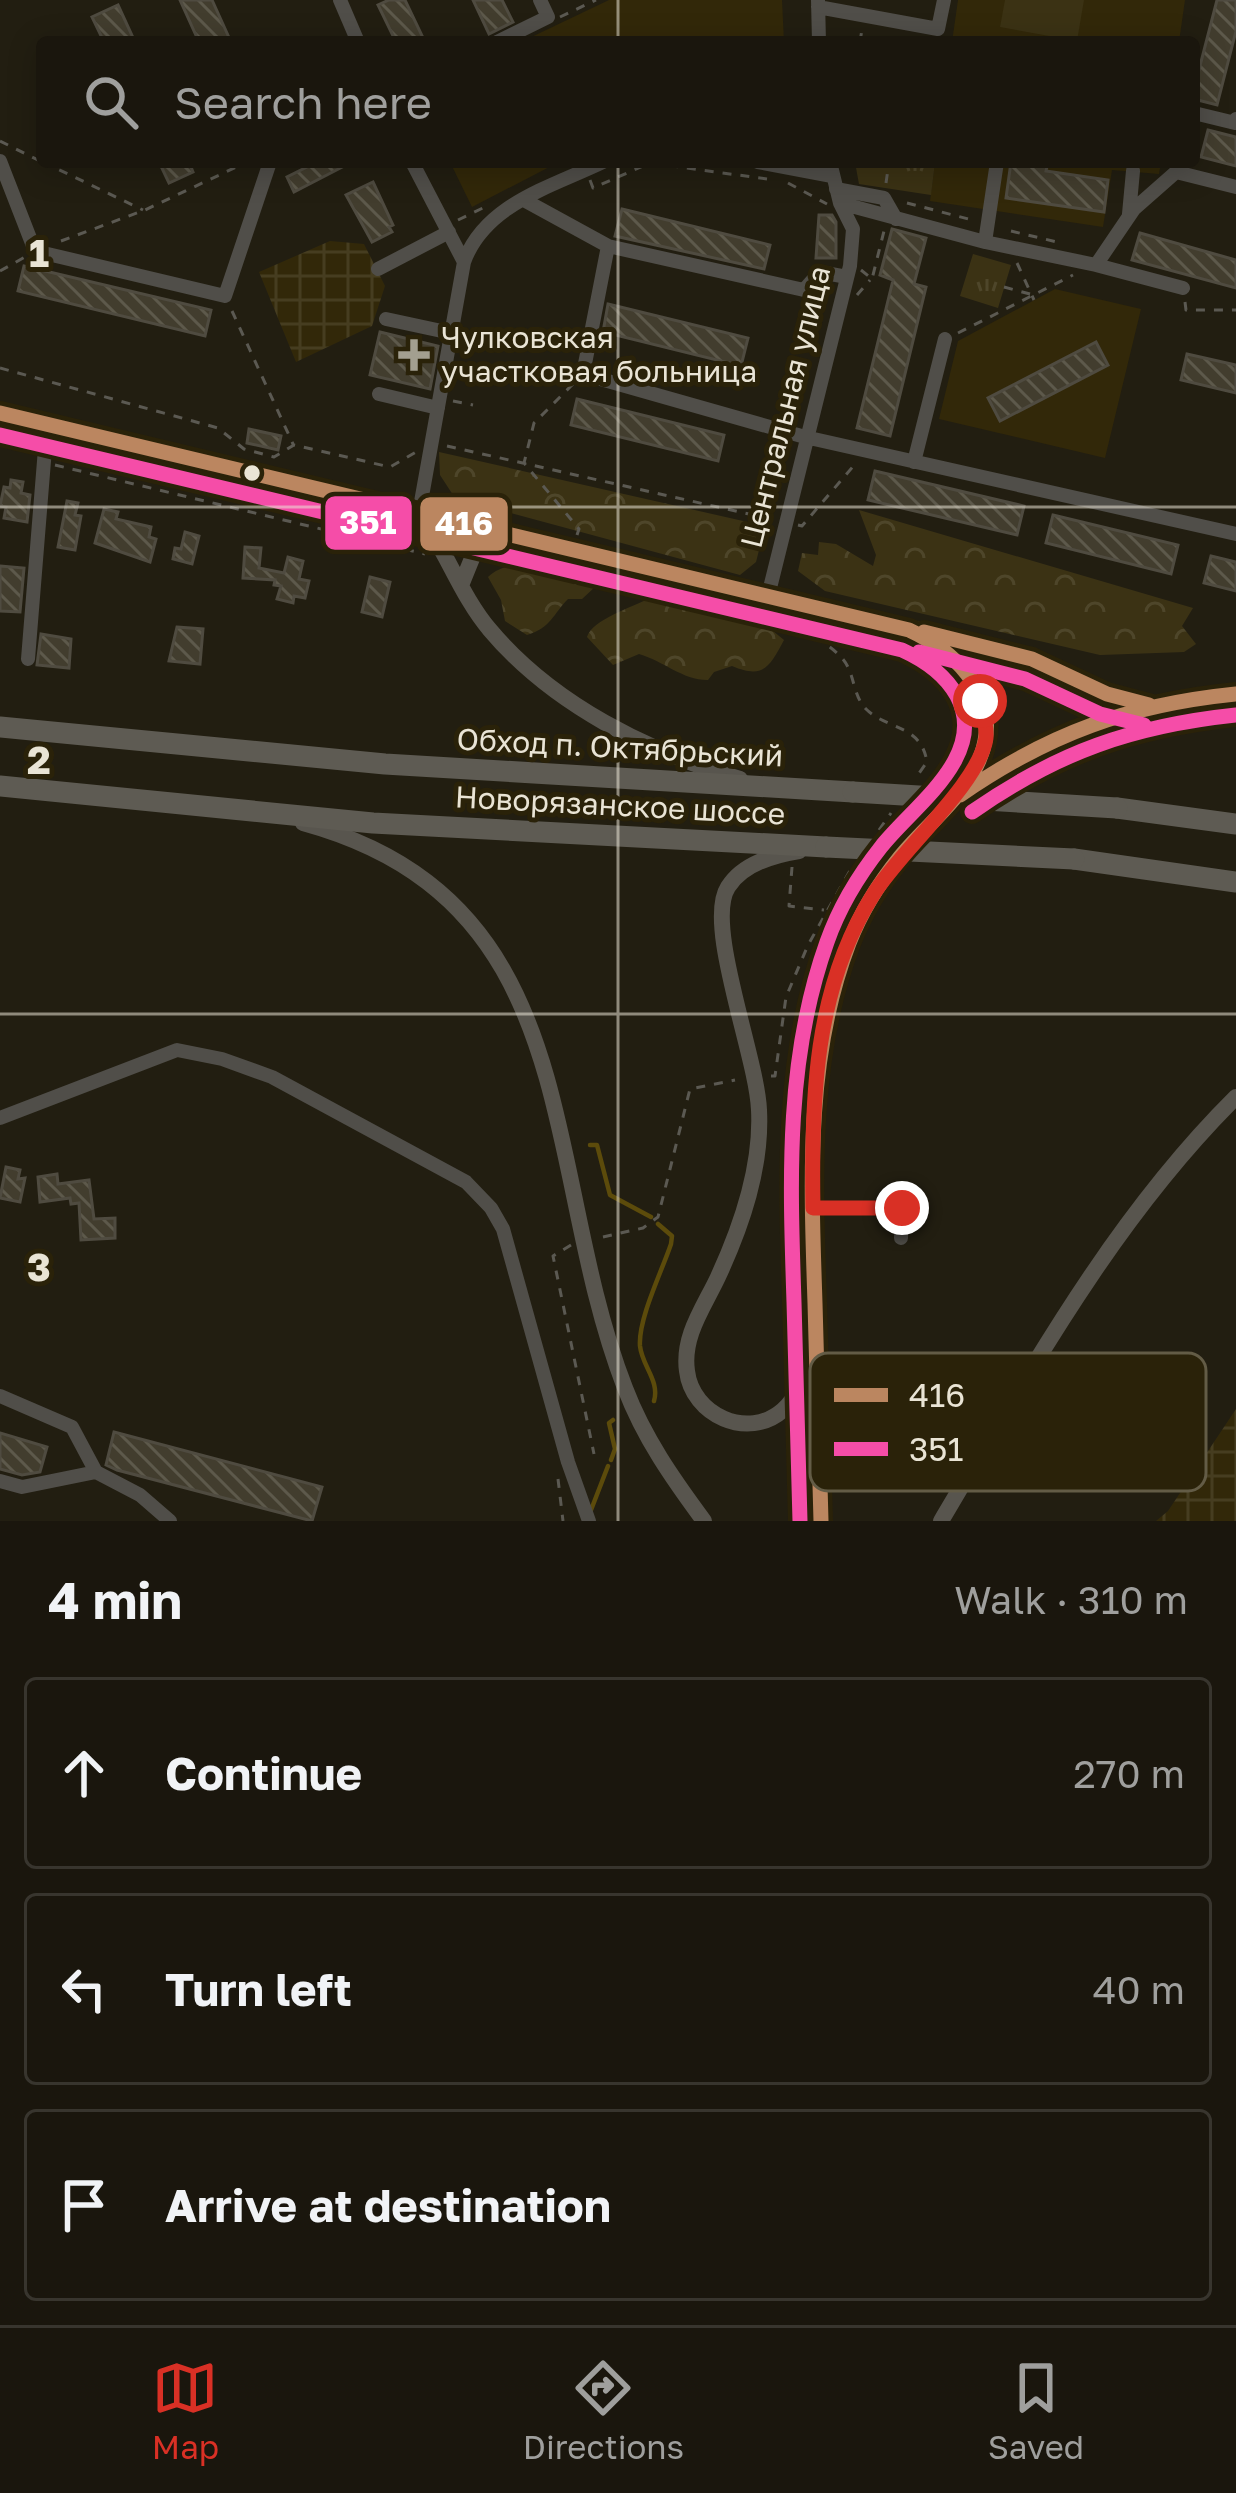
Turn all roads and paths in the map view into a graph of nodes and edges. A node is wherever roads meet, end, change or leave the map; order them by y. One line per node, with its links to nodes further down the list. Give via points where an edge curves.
1 (340, 0): 5 (street)
2 (540, 0): 6 (street, via 548,17)
3 (944, 0): 4 (street, via 938,28)
4 (818, 4): 7 (street)
5 (355, 36)
6 (509, 36)
7 (819, 36)
8 (1200, 114): 9 (street)
9 (1236, 119)
10 (0, 141): 11 (path)
11 (36, 159)
12 (0, 161): 36 (street)
13 (56, 168): 29 (path)
14 (234, 168): 29 (path)
15 (268, 168): 45 (street)
16 (416, 168): 32 (street)
17 (590, 168): 24 (street)
18 (638, 168): 24 (path, via 592,188)
19 (687, 168): 27 (path)
20 (776, 168): 27 (street)
21 (996, 168): 34 (street)
22 (1177, 168): 30 (street)
23 (1181, 168): 26 (street)
24 (586, 170): 28 (street)
25 (1133, 171): 30 (street)
26 (1236, 187)
27 (834, 188): 31 (street); 40 (street, Центральная улица, via 853,229)
28 (518, 195): 32 (path); 35 (street); 38 (street, via 472,239)
29 (145, 210): 36 (path)
30 (1128, 218): 37 (street)
31 (891, 221): 34 (street); 40 (path, via 872,279)
32 (452, 227): 38 (street); 39 (street)
33 (1011, 231): 37 (path)
34 (985, 242): 37 (street)
35 (608, 246): 40 (street, via 804,290 820,272); 51 (street)
36 (35, 250): 41 (path); 45 (street)
37 (1100, 259): 43 (street); 44 (path)
38 (464, 262): 48 (street)
39 (378, 268)
40 (848, 269): 57 (street, Центральная улица)
41 (0, 271)
42 (1004, 287): 44 (path)
43 (1183, 288): 46 (path, via 1186,310)
44 (1031, 295): 49 (path)
45 (225, 296): 59 (path)
46 (1236, 310)
47 (386, 320): 48 (street)
48 (452, 333): 53 (street)
49 (945, 339): 62 (street)
50 (0, 368): 59 (path, via 218,428 244,449 274,457)
51 (583, 374): 56 (street); 63 (path, via 535,423)
52 (379, 394): 53 (street)
53 (438, 408): 58 (street)
54 (0, 413): 55 (main road)
55 (47, 424): 61 (street); 64 (main road)
56 (776, 429): 57 (street); 65 (path)
57 (806, 437): 60 (street); 74 (street, Центральная улица)
58 (432, 442): 59 (path, via 390,467); 63 (path); 64 (street)
59 (294, 445)
60 (867, 451): 62 (street); 67 (path)
61 (44, 462): 71 (path); 78 (street)
62 (914, 462): 69 (street)
63 (524, 463): 65 (path); 70 (path, via 579,529)
64 (419, 513): 68 (main road); 73 (main road)
65 (752, 514): 66 (path)
66 (775, 520)
67 (802, 526)
68 (500, 532): 70 (main road); 73 (main road, via 475,551)
69 (1236, 535)
70 (574, 549): 74 (main road)
71 (430, 555)
72 (634, 579): 75 (path)
73 (462, 583): 83 (main road, via 491,632 563,694 641,744)
74 (768, 596): 77 (main road)
75 (739, 607)
76 (774, 615): 82 (path, via 842,657 860,703 918,738 927,762)
77 (909, 630): 80 (main road, via 1032,659); 87 (main road, via 962,666 986,726 977,761)
78 (28, 658)
79 (1236, 694): 80 (main road)
80 (1149, 705): 87 (main road, via 1050,737)
81 (0, 727): 83 (highway, Обход п. Октябрьский, via 386,764)
82 (915, 779)
83 (770, 787): 88 (highway, Обход п. Октябрьский, bridge, via 1117,808)
84 (0, 789): 85 (highway, Новорязанское шоссе)
85 (267, 814): 90 (highway, Новорязанское шоссе); 116 (main road, via 350,836 418,872 498,957 542,1066 625,1388 655,1453)
86 (890, 814): 89 (path)
87 (934, 819): 99 (main road, via 872,896 835,977 816,1066)
88 (1236, 824)
89 (877, 832)
90 (826, 847): 93 (highway, Новорязанское шоссе, bridge, via 1074,860); 103 (main road, via 759,862 740,873 720,906 757,1085 758,1152 736,1234 688,1344 687,1376 724,1420 768,1420 796,1395)
91 (793, 860): 94 (path, via 789,906)
92 (852, 867): 94 (path)
93 (1236, 882)
94 (826, 910): 95 (path, via 786,997)
95 (770, 1076)
96 (735, 1080): 100 (path, via 690,1089 658,1217)
97 (1236, 1096): 105 (main road, via 1126,1221)
98 (0, 1118): 115 (street, via 177,1050 272,1077 466,1182 503,1229)
99 (813, 1208): 101 (street, via 902,1208); 103 (main road)
100 (603, 1237)
101 (902, 1238)
102 (572, 1244): 107 (path, via 553,1256)
103 (816, 1335): 104 (main road)
104 (816, 1353)
105 (1045, 1353)
106 (0, 1396): 109 (street, via 72,1427)
107 (594, 1454)
108 (556, 1465): 114 (path)
109 (96, 1472): 110 (street, via 22,1487); 113 (street)
110 (0, 1481)
111 (820, 1491): 117 (main road)
112 (960, 1491): 118 (main road)
113 (170, 1521)
114 (563, 1521)
115 (589, 1521)
116 (704, 1521)
117 (821, 1521)
118 (941, 1521)

